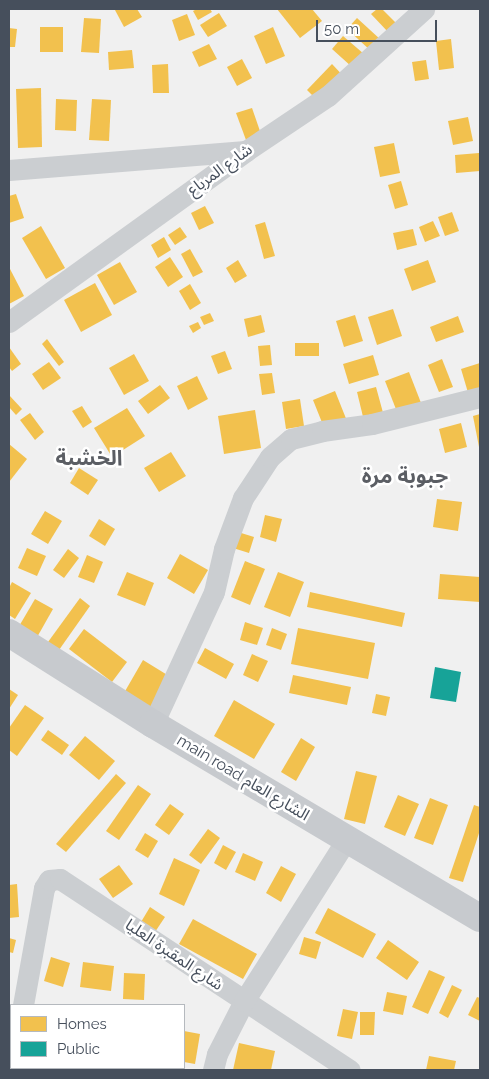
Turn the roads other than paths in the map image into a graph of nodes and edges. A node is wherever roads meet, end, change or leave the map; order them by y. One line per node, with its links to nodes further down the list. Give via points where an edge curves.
1 (424, 9): 2 (street, شارع المرباع, via 328,96)
2 (246, 151): 3 (street); 4 (street, شارع المرباع)
3 (9, 170)
4 (9, 322)
5 (480, 397): 7 (street, via 372,424 291,439 270,457 243,498 224,549 214,592)
6 (9, 633): 7 (main road, main road الشارع العام)
7 (153, 724): 8 (main road, main road الشارع العام)
8 (347, 839): 9 (main road, main road الشارع العام); 10 (street)
9 (480, 918)
10 (244, 1002): 11 (street, شارع المقبرة العليا, via 60,879 49,880 44,888); 12 (street, via 217,1054); 13 (street)
11 (23, 1004)
12 (213, 1070)
13 (350, 1070)

